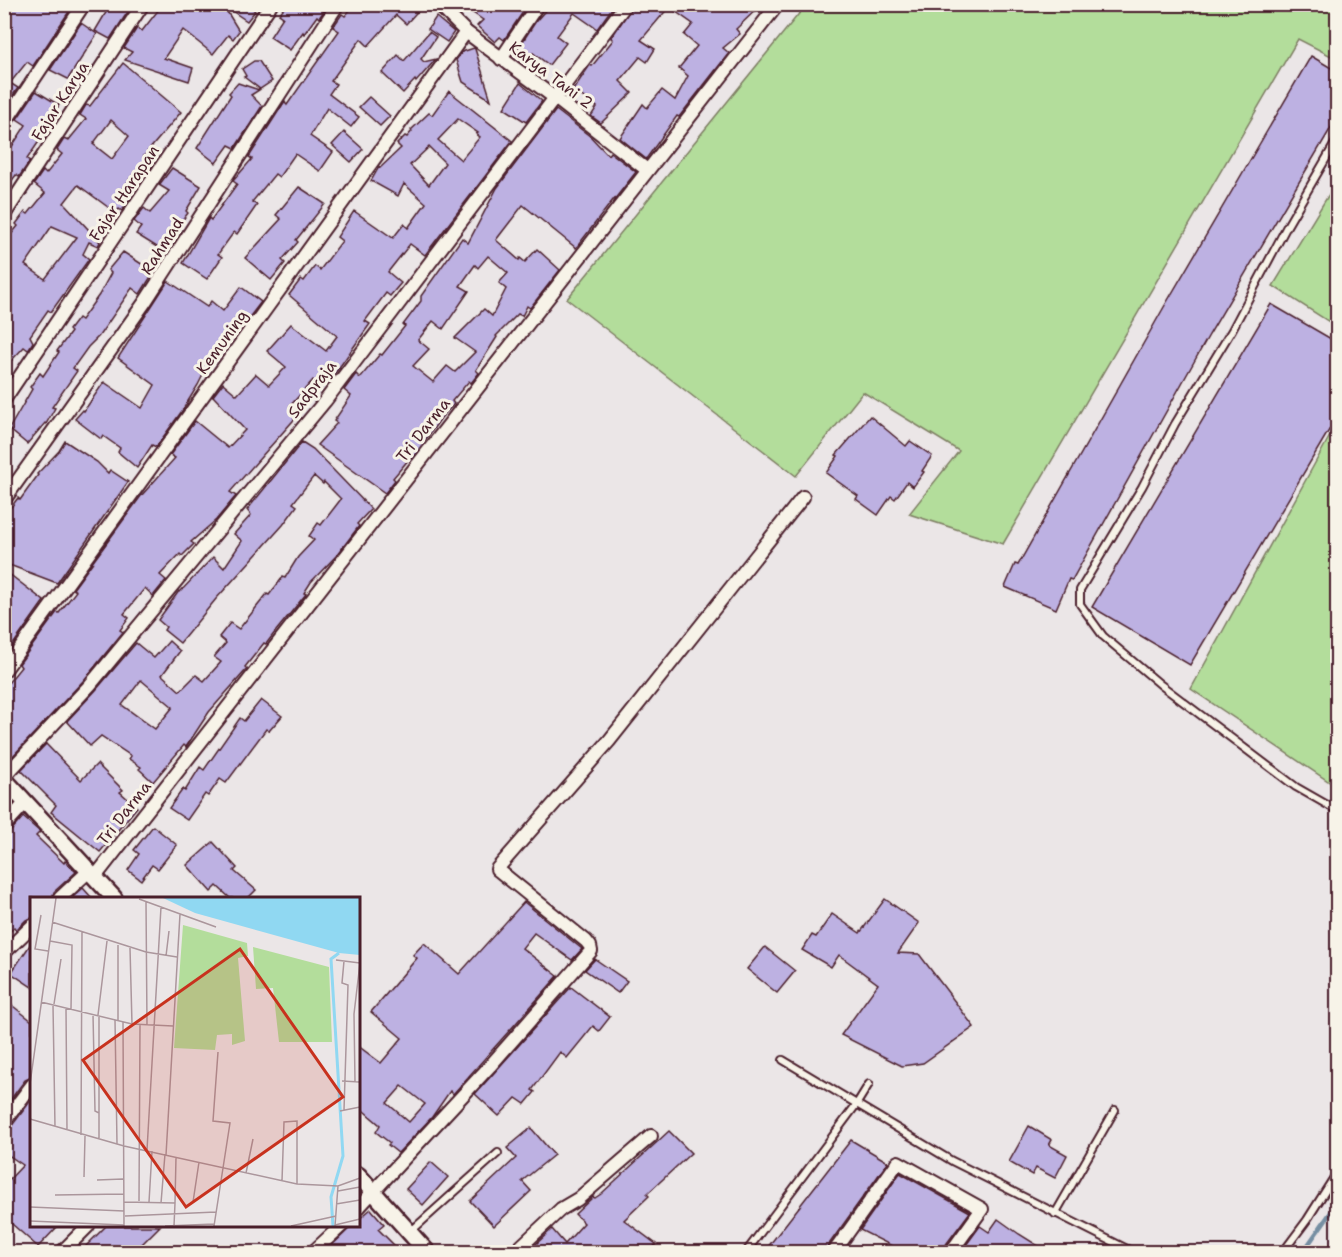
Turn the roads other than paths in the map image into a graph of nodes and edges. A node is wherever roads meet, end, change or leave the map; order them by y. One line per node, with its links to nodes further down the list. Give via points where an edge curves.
1 (84, 4): 12 (street)
2 (143, 4): 15 (street, Fajar Karya)
3 (271, 4): 16 (street, Fajar Harapan)
4 (338, 4): 18 (street, Rahmad, via 145,302)
5 (438, 4): 9 (street, Karya Tani 2)
6 (538, 4): 10 (street)
7 (626, 4): 11 (street, Sadpraja)
8 (778, 4): 14 (street, Tri Darma)
9 (466, 32): 10 (street, Karya Tani 2); 19 (street, Kemuning)
10 (501, 59): 11 (street, Karya Tani 2)
11 (555, 98): 14 (street, Karya Tani 2); 20 (street, Sadpraja, via 325,401 90,685)
12 (4, 124)
13 (1338, 138): 22 (lane, via 1142,487 1092,567 1080,590 1080,604 1103,636 1161,685 1296,787)
14 (647, 170): 24 (street, Tri Darma)
15 (4, 215)
16 (4, 400)
17 (802, 497): 39 (street, via 616,733 497,868 586,941 591,951)
18 (4, 500)
19 (4, 671)
20 (4, 778): 21 (street)
21 (26, 802): 23 (street); 24 (street)
22 (1338, 811)
23 (4, 826)
24 (92, 874): 25 (street, Tri Darma); 26 (street)
25 (61, 897)
26 (113, 897)
27 (30, 928): 28 (street)
28 (4, 953)
29 (783, 1060): 32 (lane)
30 (869, 1084): 32 (lane)
31 (30, 1088): 34 (street)
32 (856, 1105): 41 (lane); 49 (lane)
33 (1115, 1110): 41 (lane)
34 (4, 1122)
35 (651, 1136): 48 (street)
36 (498, 1153): 44 (lane)
37 (1338, 1171): 53 (lane)
38 (360, 1177): 39 (street)
39 (374, 1193): 40 (street); 44 (street)
40 (360, 1207)
41 (1055, 1214): 52 (lane)
42 (87, 1227): 45 (street)
43 (340, 1227): 46 (street)
44 (409, 1233): 47 (street)
45 (62, 1252)
46 (313, 1252)
47 (427, 1252)
48 (515, 1252)
49 (747, 1252)
50 (834, 1252): 51 (street, via 898,1162 982,1209)
51 (951, 1252)
52 (1133, 1252)
53 (1283, 1252)

